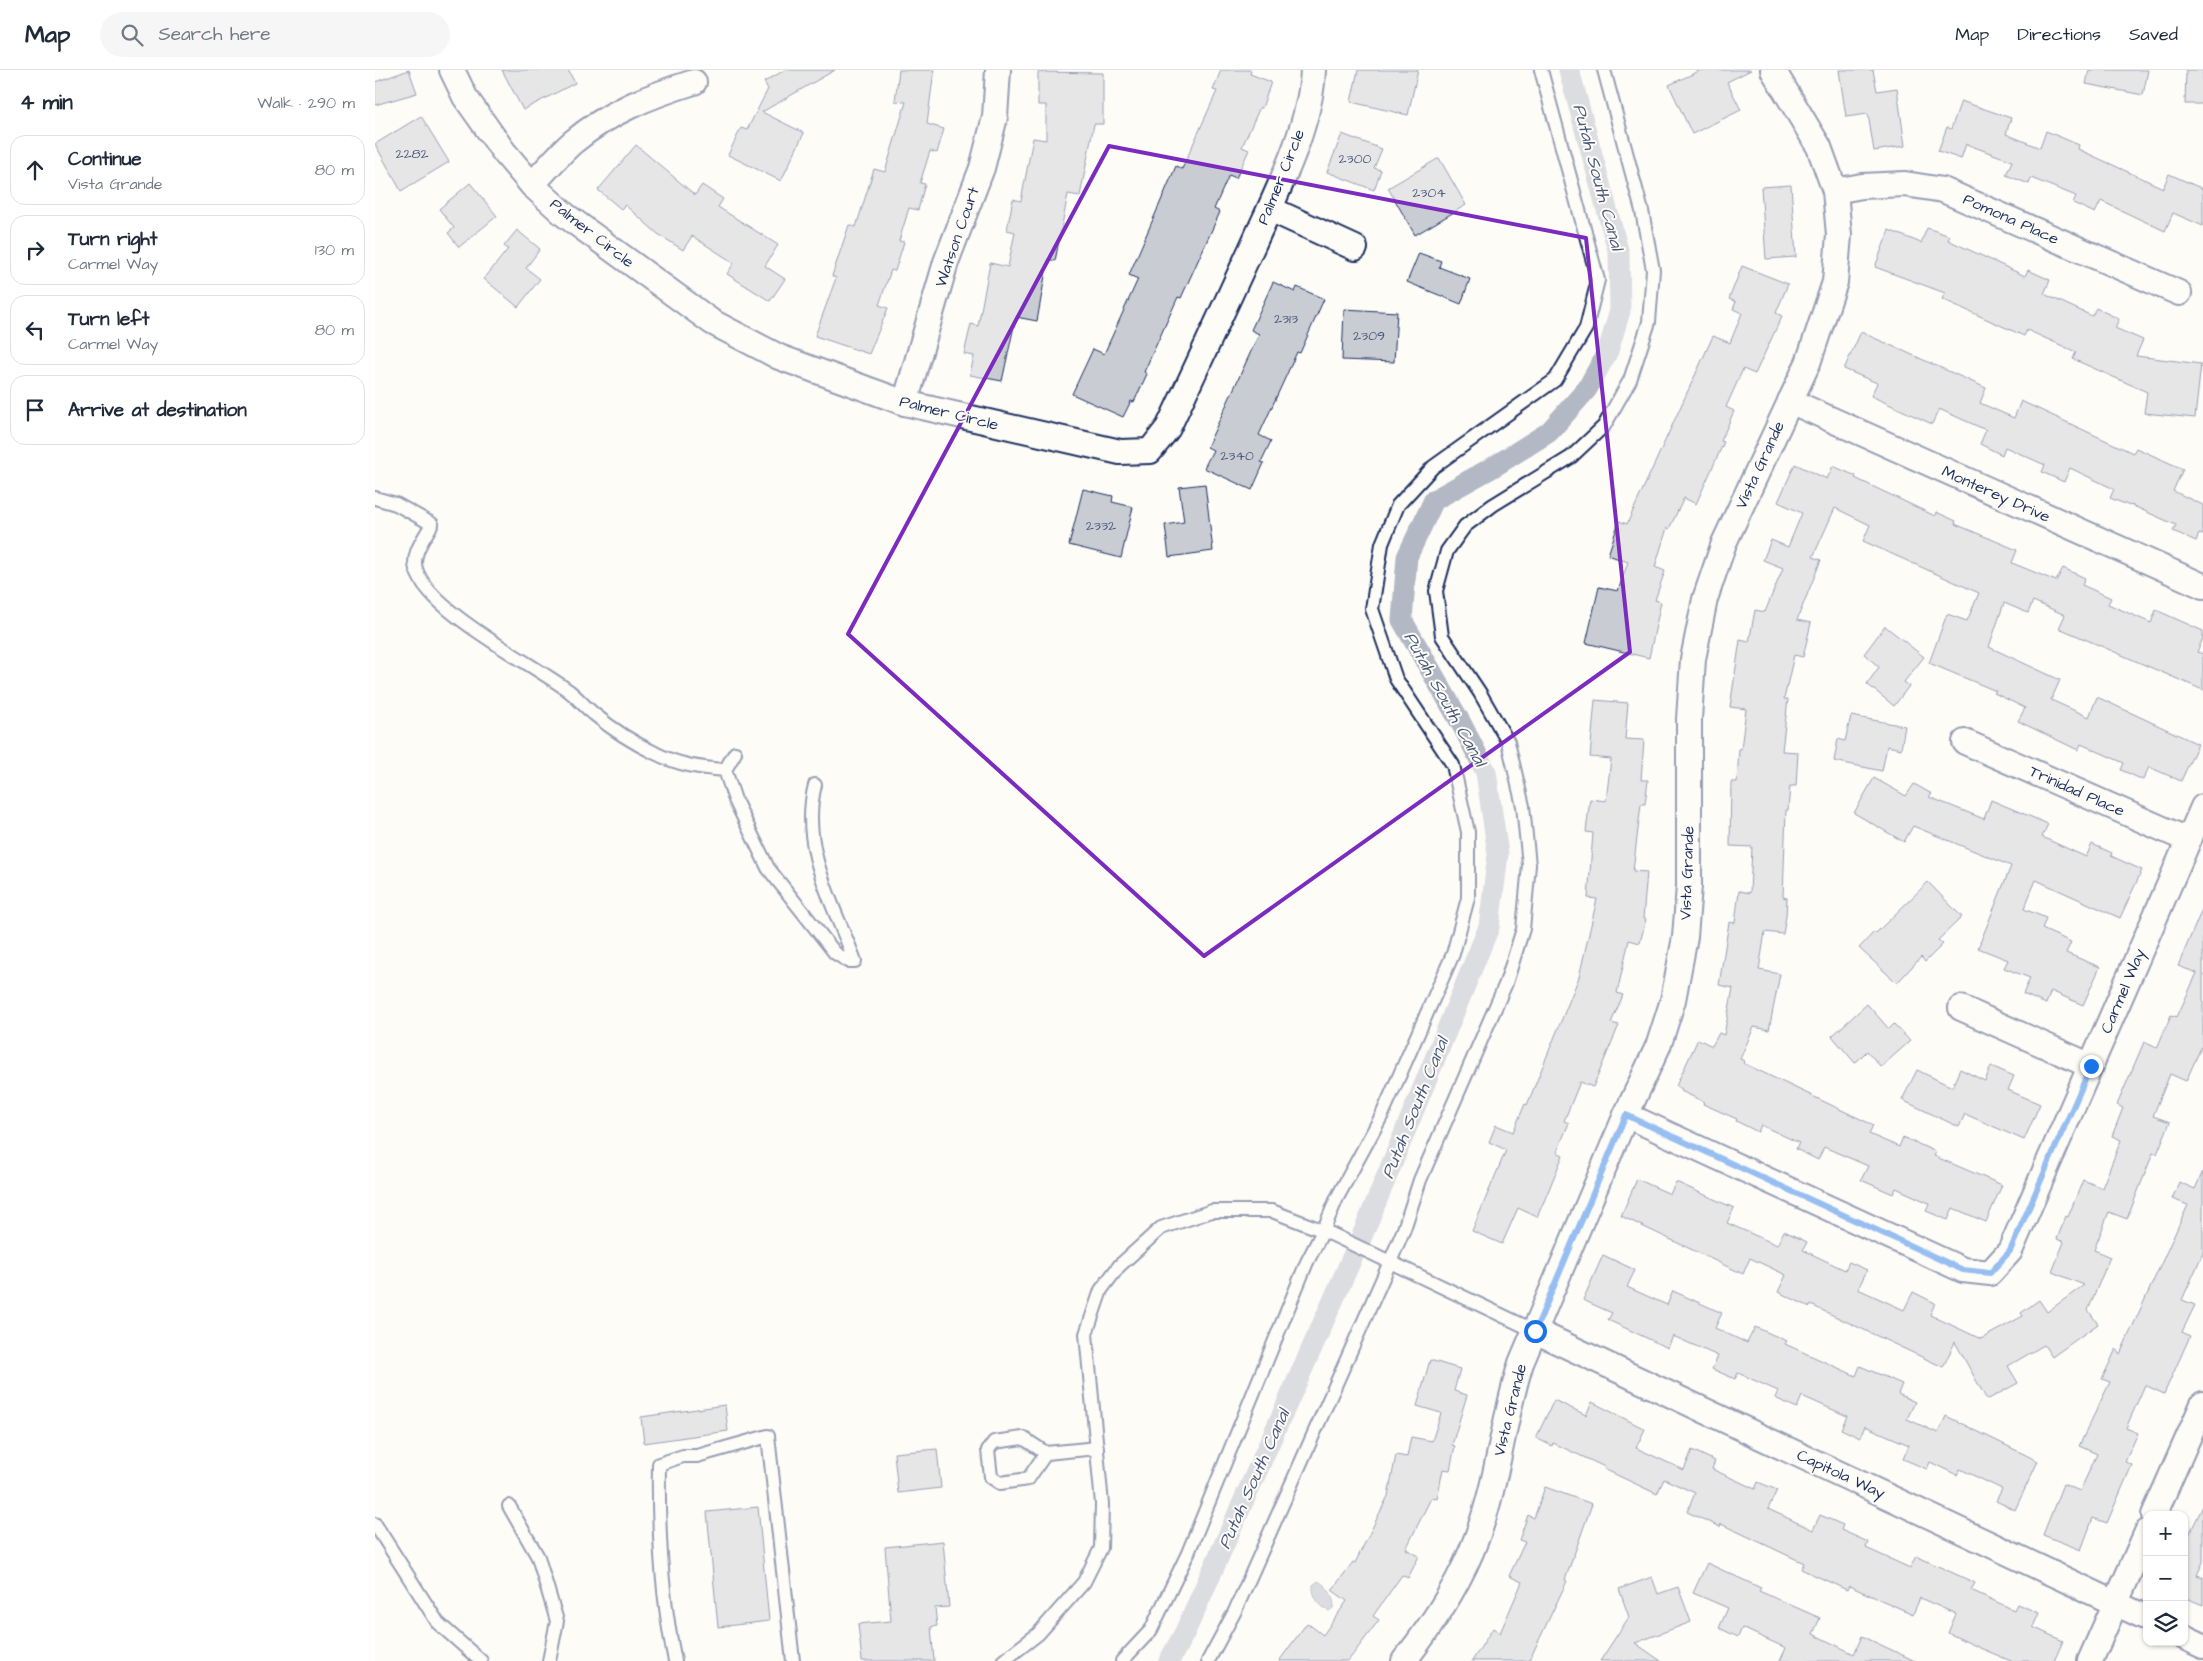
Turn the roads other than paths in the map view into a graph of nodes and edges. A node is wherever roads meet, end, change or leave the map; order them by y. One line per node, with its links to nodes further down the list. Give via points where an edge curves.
1 (452, 70): 8 (street, Palmer Circle, via 481,121)
2 (998, 70): 14 (street, Watson Court, via 995,117 982,168 946,262)
3 (1313, 70): 10 (street, Palmer Circle, via 1297,144)
4 (1541, 70): 26 (lane, via 1597,280 1587,328 1555,380 1433,467 1398,505 1382,544 1372,609 1395,679 1453,765 1468,832 1468,898 1453,954 1382,1115 1337,1198)
5 (1604, 70): 27 (lane, via 1642,211 1653,270 1649,322 1630,380 1604,426 1571,457 1465,526 1447,551 1436,591 1442,636 1480,692 1508,742 1523,806 1529,865 1523,929 1506,984 1420,1180 1404,1229)
6 (1773, 70): 9 (street, Vista Grande, via 1819,147)
7 (694, 82): 8 (street, via 650,96 612,115 572,143)
8 (532, 185): 14 (street, Palmer Circle, via 565,215 712,322 779,357)
9 (1835, 191): 12 (street, Pomona Place, via 1905,184 1943,190); 13 (street, Vista Grande, via 1839,235 1835,282 1808,363)
10 (1270, 209): 11 (street); 14 (street, Palmer Circle, via 1168,428 1150,451 1120,452)
11 (1355, 248)
12 (2179, 294)
13 (1789, 401): 16 (street, Monterey Drive); 25 (street, Vista Grande, via 1724,543 1705,599 1693,659 1689,718 1689,886 1685,937 1673,1000 1659,1044)
14 (905, 403)
15 (375, 498): 19 (lane, via 396,504 432,524 415,555 415,568 432,597 495,644 570,691 594,714 655,753 683,765)
16 (2203, 586)
17 (1965, 742): 22 (street, Trinidad Place)
18 (735, 753): 19 (lane)
19 (725, 770): 20 (lane, via 735,800 768,868 835,952 848,961 855,961 819,873 810,803)
20 (815, 785)
21 (2203, 807): 22 (street, Carmel Way)
22 (2188, 840): 24 (street, Carmel Way)
23 (1961, 1008): 24 (street)
24 (2091, 1066): 25 (street, Carmel Way, via 2010,1251 1990,1273 1963,1270)
25 (1626, 1115): 28 (street, Vista Grande)
26 (1326, 1232): 27 (lane); 30 (lane, via 1272,1211 1211,1211 1161,1228 1119,1266 1101,1290 1086,1334); 45 (lane, via 1307,1262 1188,1552 1151,1630)
27 (1385, 1259): 28 (lane); 46 (lane, via 1239,1602)
28 (1535, 1331): 36 (street, Capitola Way); 47 (street, Vista Grande, via 1512,1391 1492,1489 1477,1538 1448,1597)
29 (2203, 1404): 33 (street)
30 (1097, 1448): 31 (lane); 44 (lane, via 1102,1504 1101,1548 1084,1582 1039,1634)
31 (1046, 1453): 31 (lane, via 1028,1479 1000,1482 991,1477 988,1450 994,1442 1023,1438)
32 (509, 1506): 41 (lane, via 538,1557 557,1621)
33 (2156, 1511)
34 (375, 1524): 40 (lane, via 438,1623)
35 (2143, 1541): 36 (street)
36 (2116, 1602): 37 (street, Capitola Way); 48 (street)
37 (2143, 1616)
38 (2188, 1639): 39 (street)
39 (2203, 1646)
40 (481, 1661)
41 (549, 1661)
42 (675, 1661): 43 (lane, via 658,1526 659,1464 768,1436)
43 (793, 1661)
44 (1003, 1661)
45 (1122, 1661)
46 (1208, 1661)
47 (1404, 1661)
48 (2090, 1661)

